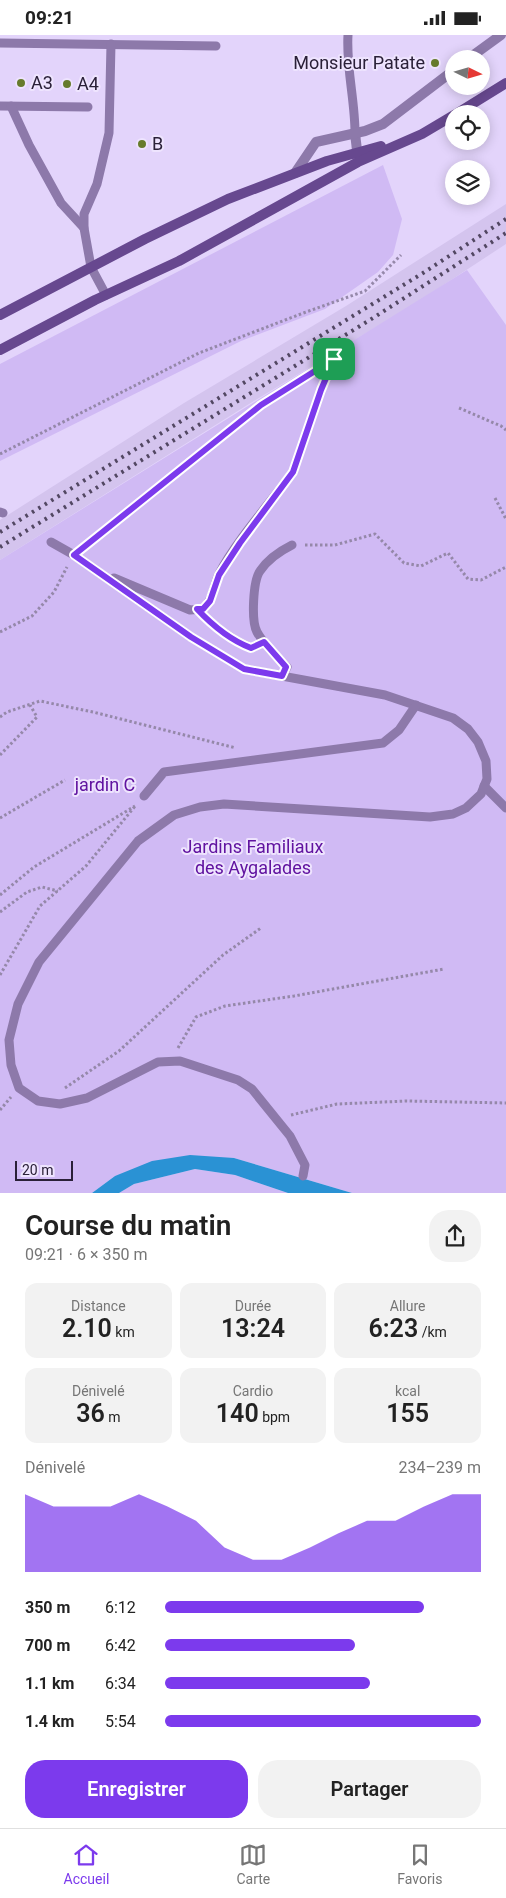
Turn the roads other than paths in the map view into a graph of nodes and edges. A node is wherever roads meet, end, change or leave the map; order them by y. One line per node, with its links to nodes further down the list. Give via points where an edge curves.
1 (348, 35): 14 (lane)
2 (501, 35): 6 (street)
3 (0, 43): 4 (lane)
4 (111, 44): 5 (lane); 17 (lane, via 109,133 96,184 84,214)
5 (216, 46)
6 (480, 50)
7 (445, 77): 14 (street, via 383,124)
8 (506, 83): 9 (main road)
9 (470, 105)
10 (0, 106): 11 (lane)
11 (11, 106): 12 (lane); 17 (lane, via 61,203)
12 (88, 107)
13 (445, 120): 15 (main road, via 422,134)
14 (355, 133): 15 (street); 16 (street, via 316,141)
15 (357, 158): 16 (main road, via 327,161); 19 (main road, via 179,261)
16 (294, 173): 18 (main road, via 228,199)
17 (84, 228): 18 (lane)
18 (91, 267): 19 (lane); 20 (main road)
19 (106, 295): 21 (main road)
20 (0, 315)
21 (0, 350)
22 (293, 472): 26 (lane, via 219,575 210,601 203,609)
23 (51, 542): 25 (lane)
24 (292, 545): 27 (lane, via 276,553 258,573 252,609 256,630)
25 (98, 571): 26 (lane, via 190,610); 28 (lane, via 191,637 244,669)
26 (197, 609): 27 (lane, via 235,642 251,648)
27 (264, 642): 28 (lane, via 286,667)
28 (282, 676): 29 (lane, via 385,695)
29 (416, 705): 30 (lane, via 453,719 468,729 486,761); 31 (lane, via 399,730 383,743 164,772)
30 (484, 786): 32 (lane); 33 (lane, via 481,794 466,807 453,814 430,817 224,804 174,815 138,841 39,962 18,1004 9,1040 11,1065 19,1088 38,1101 60,1104 87,1098 158,1062 180,1061 238,1080 252,1089 290,1136 305,1165)
31 (144, 796)
32 (506, 808)
33 (303, 1176)

